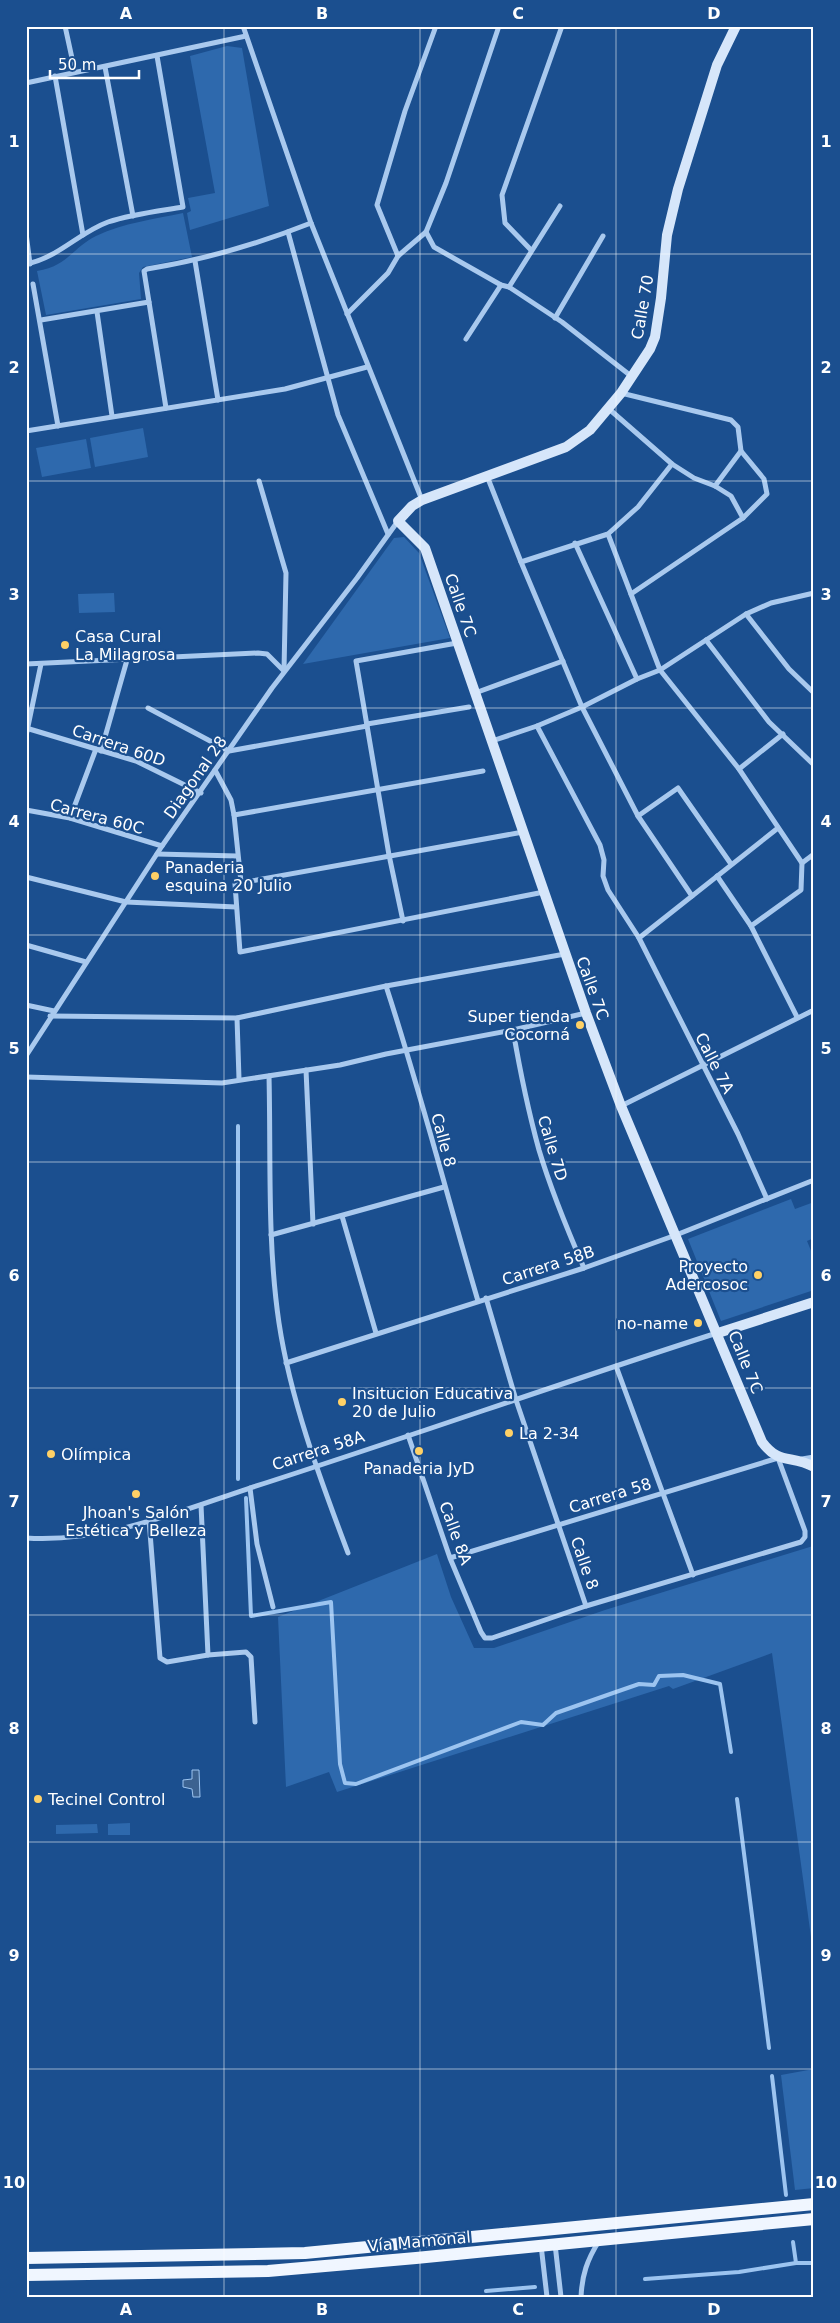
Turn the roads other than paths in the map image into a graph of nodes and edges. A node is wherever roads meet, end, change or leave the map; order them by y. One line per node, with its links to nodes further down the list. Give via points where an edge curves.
1 (65, 26): 10 (street)
2 (243, 26): 7 (street)
3 (436, 26): 22 (street, via 405,111 377,205)
4 (499, 26): 17 (street)
5 (562, 26): 21 (street, via 502,194 505,223)
6 (736, 26): 35 (street, Calle 70, via 717,65 666,235 655,337)
7 (246, 36): 8 (street); 15 (street)
8 (157, 56): 9 (street); 14 (street, via 183,207)
9 (105, 67): 10 (street); 14 (street)
10 (75, 72): 11 (street)
11 (55, 76): 12 (street); 19 (street)
12 (26, 83)
13 (560, 206): 21 (street)
14 (133, 216): 19 (street, via 108,222)
15 (311, 223): 16 (street); 30 (street)
16 (288, 232): 23 (street); 36 (street)
17 (426, 232): 22 (street); 26 (street, via 434,247)
18 (26, 233): 24 (street)
19 (83, 235): 24 (street, via 61,251)
20 (603, 236): 31 (street)
21 (531, 250): 27 (street)
22 (398, 256): 30 (street, via 388,273)
23 (195, 261): 28 (street, via 146,269); 38 (street)
24 (28, 264)
25 (33, 284): 32 (street)
26 (502, 285): 27 (street); 33 (street)
27 (509, 287): 31 (street)
28 (149, 302): 29 (street); 39 (street)
29 (96, 312): 32 (street); 41 (street)
30 (347, 314): 34 (street)
31 (555, 318): 35 (street)
32 (41, 320): 42 (street)
33 (466, 339)
34 (368, 367): 36 (street); 49 (street)
35 (631, 376): 37 (street, Calle 70)
36 (328, 378): 38 (street); 52 (street, via 338,416)
37 (621, 393): 40 (street, Calle 70); 44 (street, via 732,420 738,427)
38 (218, 400): 39 (street)
39 (166, 408): 41 (street)
40 (608, 409): 45 (street); 46 (street, Calle 70, via 590,430 566,447)
41 (112, 416): 42 (street)
42 (58, 426): 43 (street)
43 (26, 431)
44 (741, 451): 48 (street); 50 (street, via 764,479 767,494)
45 (672, 464): 48 (street); 53 (street, via 638,507)
46 (488, 476): 49 (street, Calle 70); 55 (street)
47 (259, 482): 66 (street, via 286,573)
48 (715, 486): 50 (street, via 731,496)
49 (422, 500): 51 (street, Calle 70)
50 (742, 518): 57 (street)
51 (398, 521): 52 (street, Diagonal 28); 60 (street, Calle 7C, via 425,548)
52 (388, 534): 66 (street, Diagonal 28)
53 (608, 534): 54 (street); 57 (street)
54 (575, 543): 55 (street); 67 (street)
55 (520, 562): 62 (street)
56 (814, 593): 58 (street, via 770,603)
57 (631, 594): 65 (street)
58 (746, 614): 59 (street); 69 (street, via 788,669)
59 (706, 640): 65 (street); 76 (street, via 769,722)
60 (458, 643): 68 (street, Calle 7C); 73 (street, via 356,661)
61 (127, 660): 64 (street); 66 (street, via 258,653 267,654); 79 (street)
62 (563, 661): 68 (street); 71 (street)
63 (26, 664): 64 (street)
64 (41, 664): 75 (street)
65 (660, 670): 67 (street); 82 (street)
66 (284, 671): 80 (street, Diagonal 28)
67 (637, 679): 71 (street)
68 (475, 693): 78 (street, Calle 7C)
69 (814, 693)
70 (468, 706): 73 (street)
71 (582, 707): 74 (street); 89 (street)
72 (148, 708): 80 (street)
73 (367, 725): 80 (street); 85 (street)
74 (537, 726): 78 (street); 109 (street, Calle 7A, via 600,845 608,890)
75 (27, 729): 77 (street); 79 (street, Carrera 60D)
76 (783, 734): 81 (street); 82 (street)
77 (26, 736)
78 (492, 741): 92 (street, Calle 7C)
79 (99, 750): 86 (street, Carrera 60D, via 136,761); 90 (street)
80 (228, 751): 83 (street, Diagonal 28)
81 (814, 765)
82 (738, 769): 91 (street)
83 (216, 770): 86 (street, Diagonal 28); 88 (street, via 231,800)
84 (483, 771): 85 (street)
85 (379, 790): 88 (street); 96 (street)
86 (201, 793): 93 (street, Diagonal 28)
87 (26, 810): 90 (street, Carrera 60C)
88 (234, 815): 97 (street)
89 (638, 816): 99 (street, via 678,788); 104 (street)
90 (70, 818): 93 (street, Carrera 60C)
91 (778, 828): 98 (street); 99 (street)
92 (523, 832): 96 (street); 103 (street, Calle 7C)
93 (162, 846): 94 (street, Diagonal 28)
94 (157, 854): 97 (street, Carrera 60C); 105 (street, Diagonal 28)
95 (814, 854): 98 (street)
96 (389, 855): 102 (street); 107 (street)
97 (237, 856): 102 (street)
98 (802, 863): 108 (street, via 800,890)
99 (732, 864): 100 (street)
100 (717, 876): 104 (street); 108 (street)
101 (26, 878): 105 (street)
102 (241, 882): 106 (street, via 235,884)
103 (544, 892): 107 (street); 111 (street, Calle 7C)
104 (692, 896): 109 (street)
105 (126, 902): 106 (street); 112 (street, Diagonal 28)
106 (236, 907): 107 (street, via 240,952)
107 (403, 921)
108 (752, 926): 118 (street)
109 (639, 938): 123 (street, Calle 7A)
110 (26, 945): 112 (street)
111 (565, 954): 113 (street); 116 (street, Calle 7C)
112 (86, 962): 117 (street, Diagonal 28)
113 (386, 986): 119 (street); 121 (street, Calle 8)
114 (26, 1006): 117 (street)
115 (814, 1010): 118 (street)
116 (586, 1013): 120 (street); 128 (street, Calle 7C)
117 (52, 1014): 119 (street); 122 (street, Diagonal 28)
118 (797, 1017): 123 (street)
119 (237, 1018): 127 (street)
120 (513, 1030): 121 (street); 136 (street, Calle 7D, via 524,1092 540,1152)
121 (407, 1050): 124 (street); 130 (street, Calle 8)
122 (26, 1056)
123 (702, 1066): 128 (street); 131 (street, Calle 7A)
124 (306, 1070): 125 (street); 133 (street)
125 (268, 1076): 127 (street); 134 (street)
126 (26, 1077): 127 (street, via 222,1083)
127 (239, 1079)
128 (621, 1106): 135 (street, Calle 7C)
129 (814, 1180): 131 (street, Carrera 58B)
130 (444, 1187): 132 (street); 138 (street, Calle 8)
131 (767, 1199): 135 (street, Carrera 58B)
132 (342, 1216): 133 (street); 140 (street)
133 (312, 1224): 134 (street)
134 (271, 1235): 142 (street)
135 (676, 1235): 136 (street, Carrera 58B); 141 (street, Calle 7C)
136 (584, 1268): 137 (street, Carrera 58B)
137 (486, 1298): 138 (street, Carrera 58B); 144 (street, Calle 8)
138 (478, 1301): 140 (street, Carrera 58B)
139 (814, 1302): 141 (street, Carrera 58A)
140 (376, 1333): 142 (street, Carrera 58B)
141 (718, 1333): 143 (street, Carrera 58A); 147 (street, Calle 7C, via 762,1442)
142 (286, 1363): 150 (street)
143 (616, 1366): 144 (street, Carrera 58A); 152 (street)
144 (516, 1400): 145 (street, Carrera 58A); 155 (street, Calle 8)
145 (408, 1435): 150 (street, Carrera 58A); 158 (street, Calle 8A)
146 (814, 1457): 148 (street)
147 (778, 1458): 148 (street); 152 (street, Carrera 58); 159 (street, Calle 7C, via 805,1537 801,1542)
148 (798, 1460): 149 (street)
149 (814, 1467)
150 (317, 1468): 151 (street, Carrera 58A); 157 (street)
151 (250, 1488): 153 (street, Carrera 58A); 161 (street, via 257,1544)
152 (664, 1492): 155 (street, Carrera 58); 159 (street)
153 (201, 1505): 154 (street, Carrera 58A); 162 (street)
154 (149, 1520): 156 (street, Carrera 58A, via 89,1536); 162 (street, via 160,1658 167,1662)
155 (558, 1524): 158 (street, Carrera 58); 160 (street, Calle 8)
156 (26, 1538)
157 (348, 1553)
158 (450, 1558): 160 (street, Calle 8A, via 486,1638)
159 (693, 1575): 160 (street)
160 (586, 1606)
161 (272, 1607)
162 (208, 1655): 163 (street, via 246,1652 252,1656)
163 (255, 1722)
164 (814, 2198): 166 (main road)
165 (814, 2204): 166 (main road, Vía Mamonal)
166 (774, 2207): 173 (main road, Vía Mamonal, via 305,2253)
167 (814, 2219): 168 (main road, Vía Mamonal)
168 (770, 2222): 169 (main road); 170 (main road, Vía Mamonal)
169 (814, 2226)
170 (600, 2239): 171 (main road, Vía Mamonal); 177 (street, via 582,2276)
171 (555, 2243): 172 (main road, Vía Mamonal); 176 (street)
172 (541, 2245): 174 (main road, Vía Mamonal, via 268,2271); 175 (street)
173 (26, 2258)
174 (26, 2275)
175 (547, 2297)
176 (561, 2297)
177 (581, 2297)

